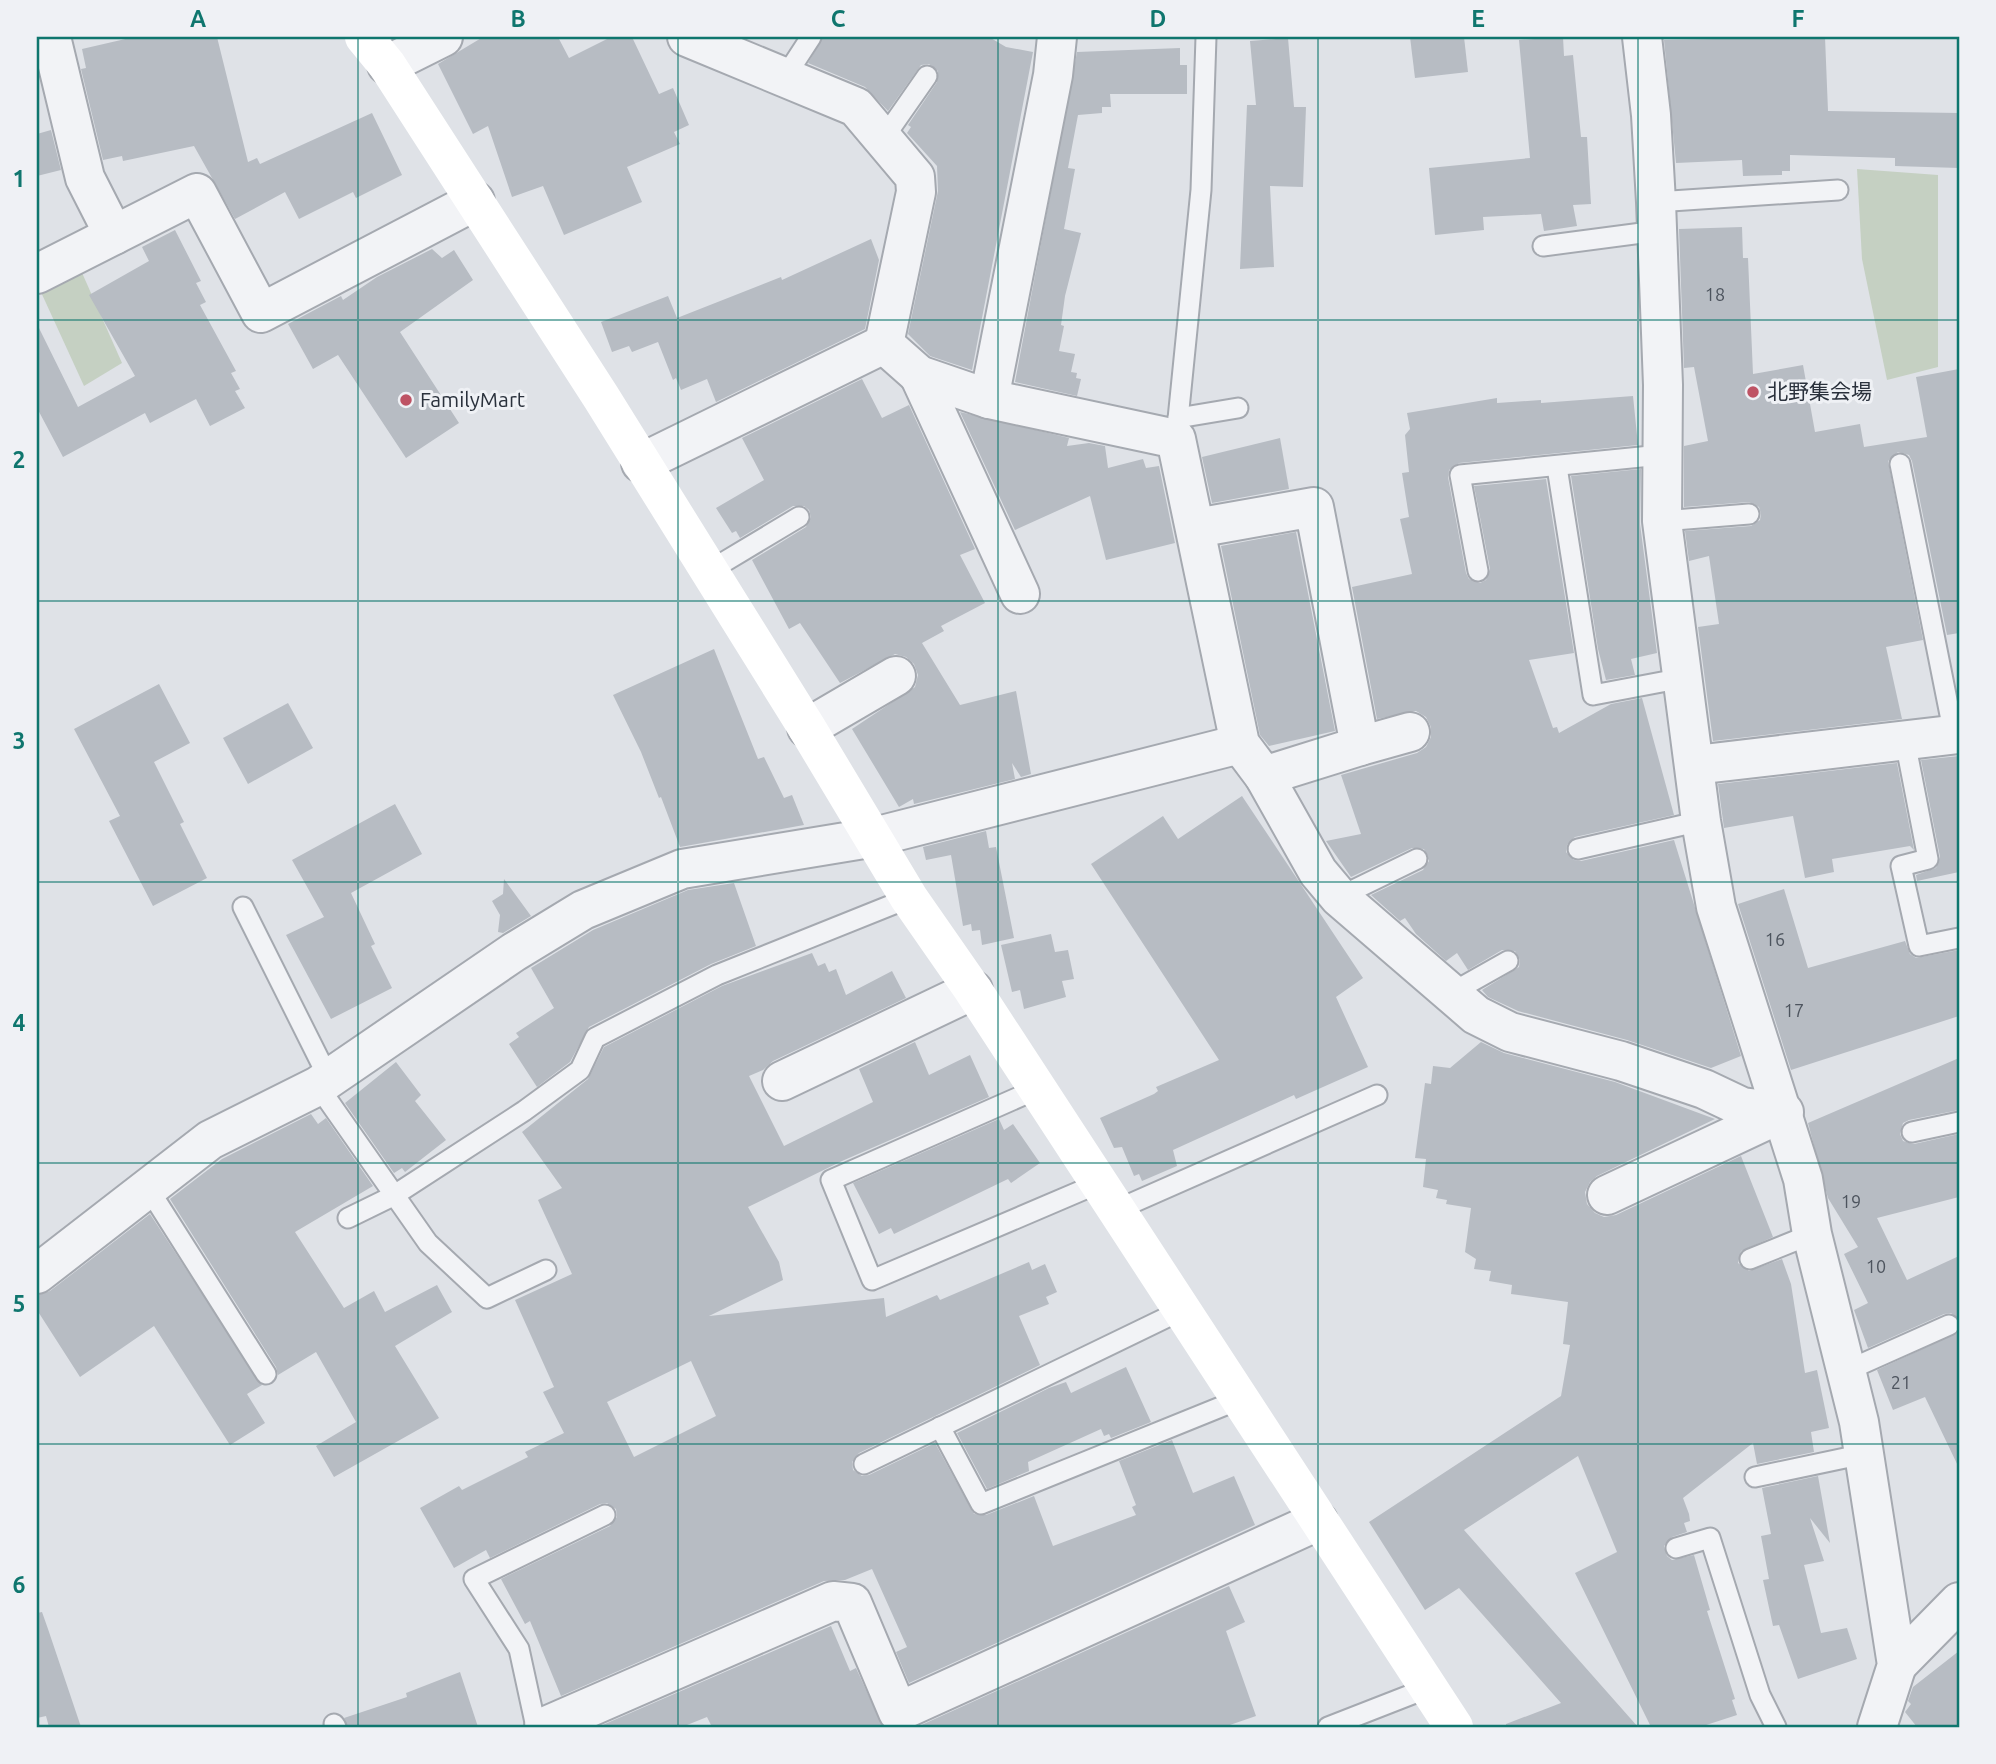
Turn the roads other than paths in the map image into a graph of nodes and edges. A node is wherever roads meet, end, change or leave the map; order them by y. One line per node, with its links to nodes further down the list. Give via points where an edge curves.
1 (51, 37): 15 (street, via 85,178)
2 (443, 37): 8 (street)
3 (687, 37): 10 (street)
4 (811, 37): 10 (lane)
5 (1056, 37): 20 (street, via 1053,75)
6 (1206, 37): 22 (lane, via 1201,190)
7 (1642, 37): 14 (street)
8 (375, 51): 13 (street)
9 (927, 76): 11 (lane)
10 (785, 78): 11 (street, via 856,107)
11 (883, 139): 18 (street, via 915,177 916,191)
12 (1838, 190): 14 (lane)
13 (475, 201): 15 (street, via 261,313 197,193); 24 (street)
14 (1656, 216): 16 (lane); 23 (street)
15 (114, 235): 17 (street)
16 (1543, 246)
17 (37, 274)
18 (884, 344): 19 (street); 24 (street)
19 (919, 375): 20 (street); 33 (street)
20 (989, 399): 22 (street)
21 (1238, 408): 22 (lane)
22 (1177, 428): 30 (street)
23 (1661, 455): 26 (lane); 29 (street)
24 (641, 463): 31 (street)
25 (1900, 464): 38 (lane)
26 (1557, 467): 32 (lane, via 1460,475); 35 (lane, via 1593,695)
27 (1749, 514): 29 (lane)
28 (799, 517): 31 (lane)
29 (1662, 521): 35 (street)
30 (1196, 528): 40 (street); 41 (street, via 1314,507)
31 (709, 570): 36 (street)
32 (1478, 571)
33 (1020, 594)
34 (896, 676): 36 (street)
35 (1683, 678): 42 (street)
36 (807, 728): 45 (street)
37 (1410, 732): 41 (street)
38 (1956, 735): 39 (street)
39 (1905, 741): 42 (street); 51 (lane, via 1928,859 1901,866 1919,946)
40 (1240, 744): 43 (street); 45 (street)
41 (1360, 746): 43 (street)
42 (1695, 765): 44 (street)
43 (1264, 776): 48 (street, via 1318,872)
44 (1701, 821): 46 (lane); 59 (street, via 1716,907)
45 (870, 838): 49 (street); 56 (street, via 682,869 583,910)
46 (1578, 849)
47 (1417, 859): 48 (lane)
48 (1339, 897): 54 (street)
49 (909, 898): 53 (street); 64 (lane, via 717,975 594,1038 580,1070)
50 (243, 907): 56 (lane)
51 (1959, 938)
52 (1508, 961): 54 (lane)
53 (973, 990): 55 (street); 57 (street)
54 (1453, 992): 59 (street, via 1476,1014 1510,1032 1621,1061 1704,1088 1742,1107)
55 (782, 1081)
56 (324, 1083): 62 (street, via 210,1140); 64 (lane)
57 (1035, 1090): 65 (street); 65 (lane, via 831,1180 872,1280)
58 (1377, 1095): 65 (lane)
59 (1784, 1112): 63 (street); 67 (street, via 1803,1179)
60 (1959, 1122): 61 (lane)
61 (1912, 1132)
62 (148, 1188): 70 (street); 74 (lane)
63 (1608, 1195)
64 (393, 1196): 66 (lane); 69 (lane, via 428,1243 487,1298)
65 (1106, 1198): 71 (street)
66 (348, 1218)
67 (1812, 1234): 68 (lane); 73 (street)
68 (1750, 1259)
69 (546, 1270)
70 (37, 1274)
71 (1180, 1311): 75 (street); 76 (lane)
72 (1949, 1325): 73 (lane)
73 (1846, 1371): 77 (street)
74 (266, 1374)
75 (1238, 1400): 76 (lane, via 981,1504); 81 (street)
76 (940, 1427): 78 (lane)
77 (1864, 1454): 79 (lane); 84 (street)
78 (864, 1464)
79 (1755, 1477)
80 (605, 1515): 88 (lane, via 474,1579 519,1649)
81 (1318, 1521): 85 (street); 86 (street)
82 (1676, 1548): 87 (lane, via 1710,1538)
83 (1959, 1602): 84 (street)
84 (1897, 1665): 92 (street)
85 (1428, 1688): 90 (lane); 91 (street)
86 (901, 1719): 89 (street, via 852,1603 833,1601)
87 (1771, 1726)
88 (536, 1727)
89 (544, 1727)
90 (1328, 1727)
91 (1454, 1727)
92 (1877, 1727)

